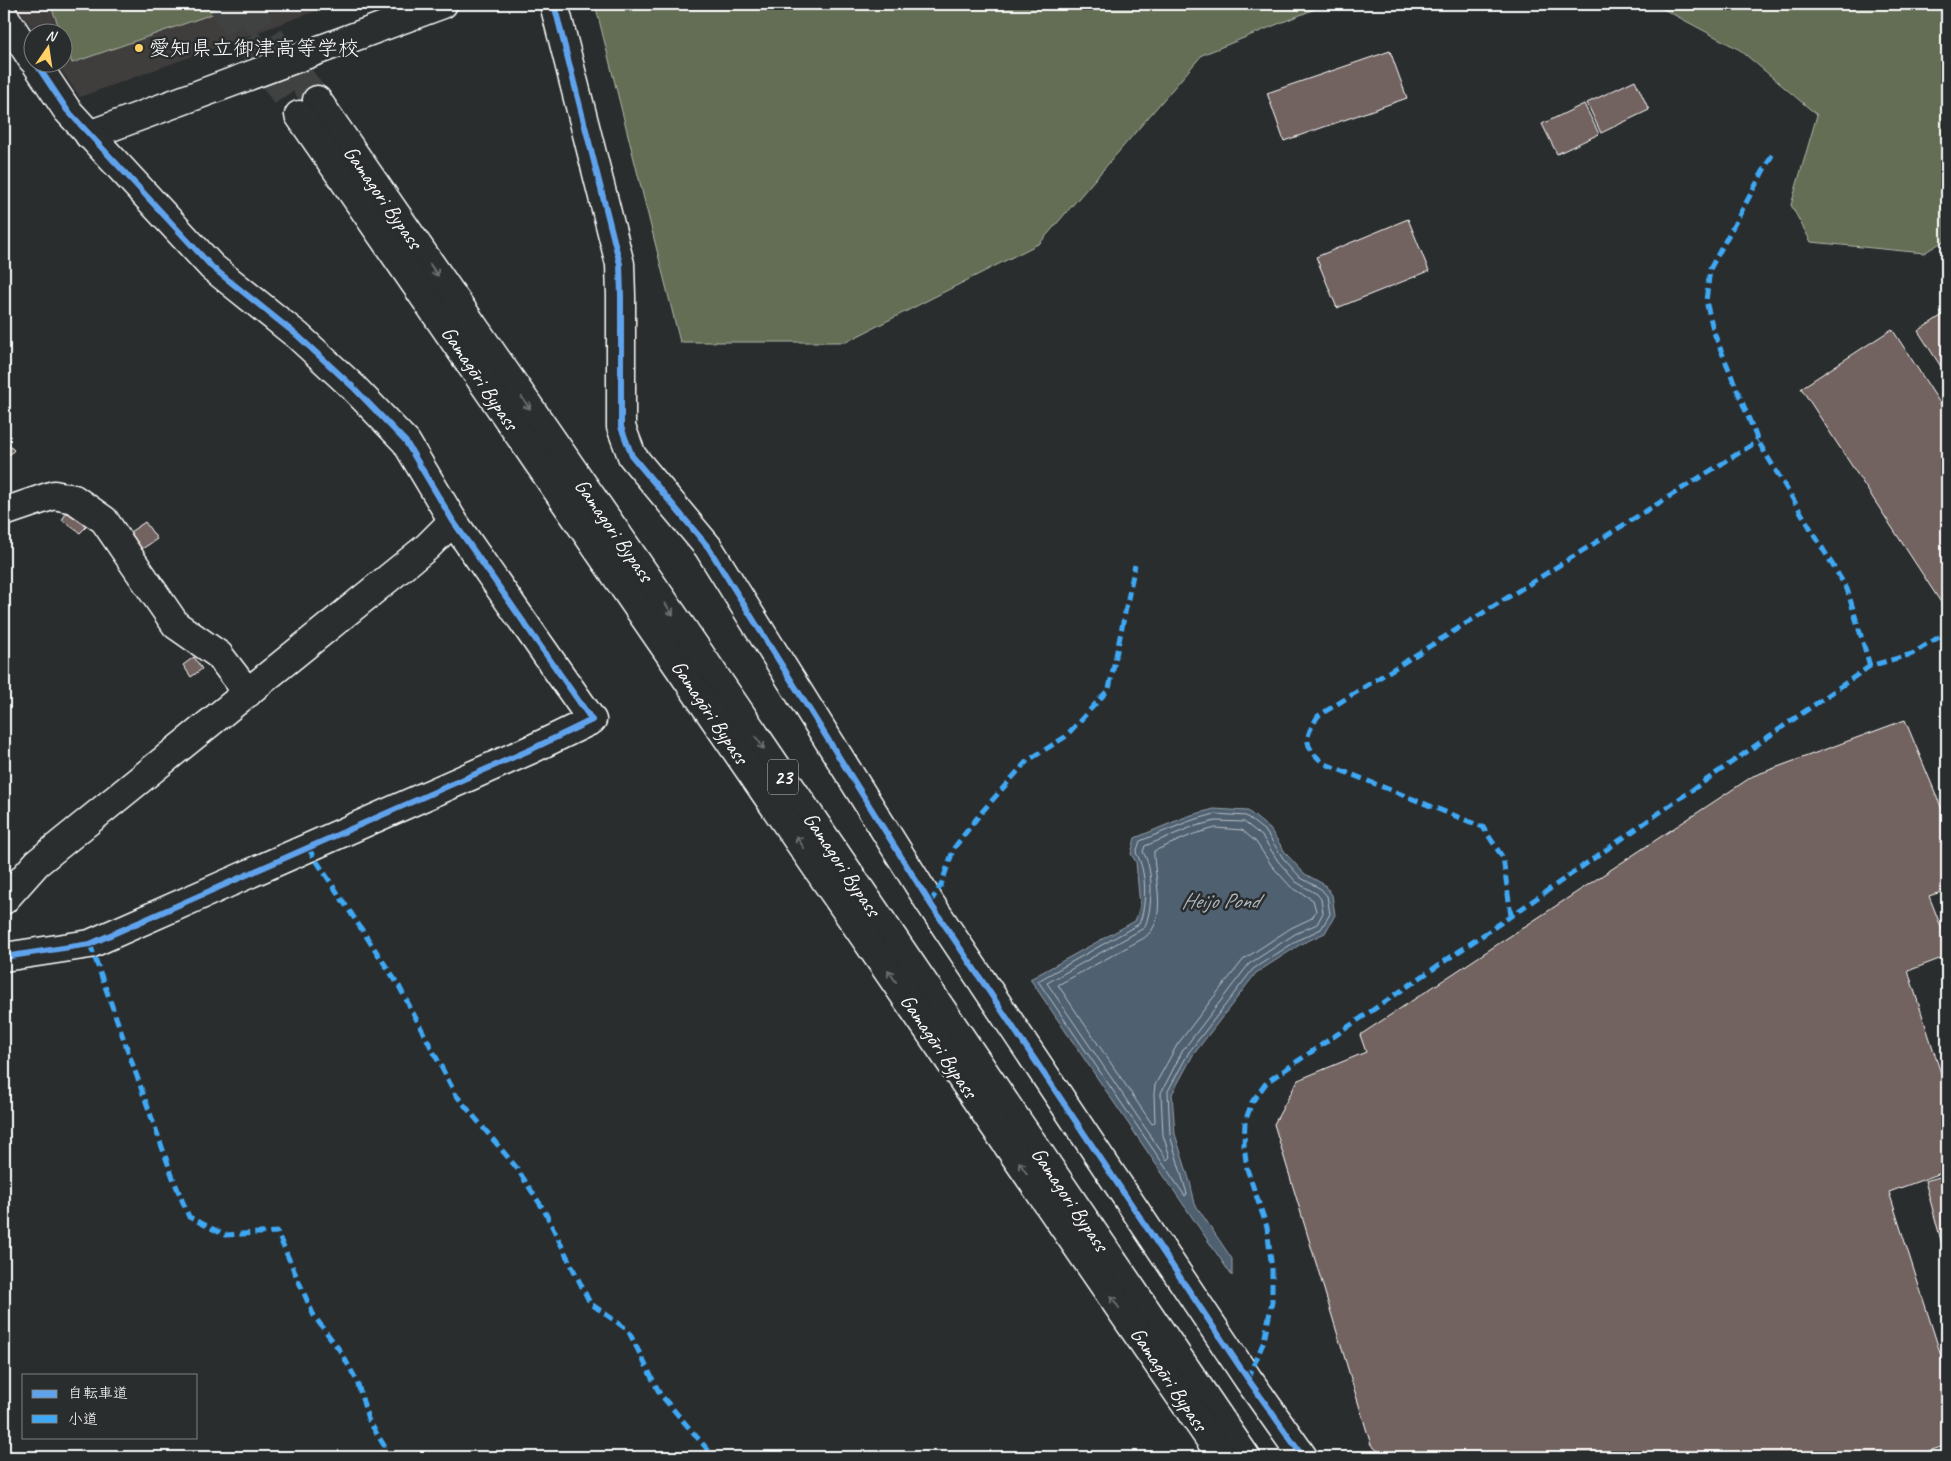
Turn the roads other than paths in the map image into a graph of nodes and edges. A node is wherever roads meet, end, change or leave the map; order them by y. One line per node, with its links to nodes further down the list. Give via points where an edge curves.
1 (443, 4): 7 (main road)
2 (554, 4): 15 (main road, via 620,264 621,427 632,456 708,547 930,903)
3 (4, 16): 4 (main road)
4 (22, 44)
5 (42, 72): 7 (main road, via 67,110)
6 (308, 107): 13 (main road, Gamagōri Bypass / 23, one-way to 6); 14 (main road, Gamagori Bypass / 23, one-way to 14, via 685,632)
7 (89, 135): 9 (main road, via 212,267 298,336 353,386 406,442)
8 (4, 512): 10 (main road, via 54,494 74,499 104,520 176,625 219,655)
9 (453, 521): 10 (main road, via 427,547); 12 (main road, via 592,720 90,944)
10 (248, 693): 11 (main road, via 37,863)
11 (4, 900)
12 (4, 957)
13 (1222, 1457)
14 (1246, 1457)
15 (1303, 1457)

